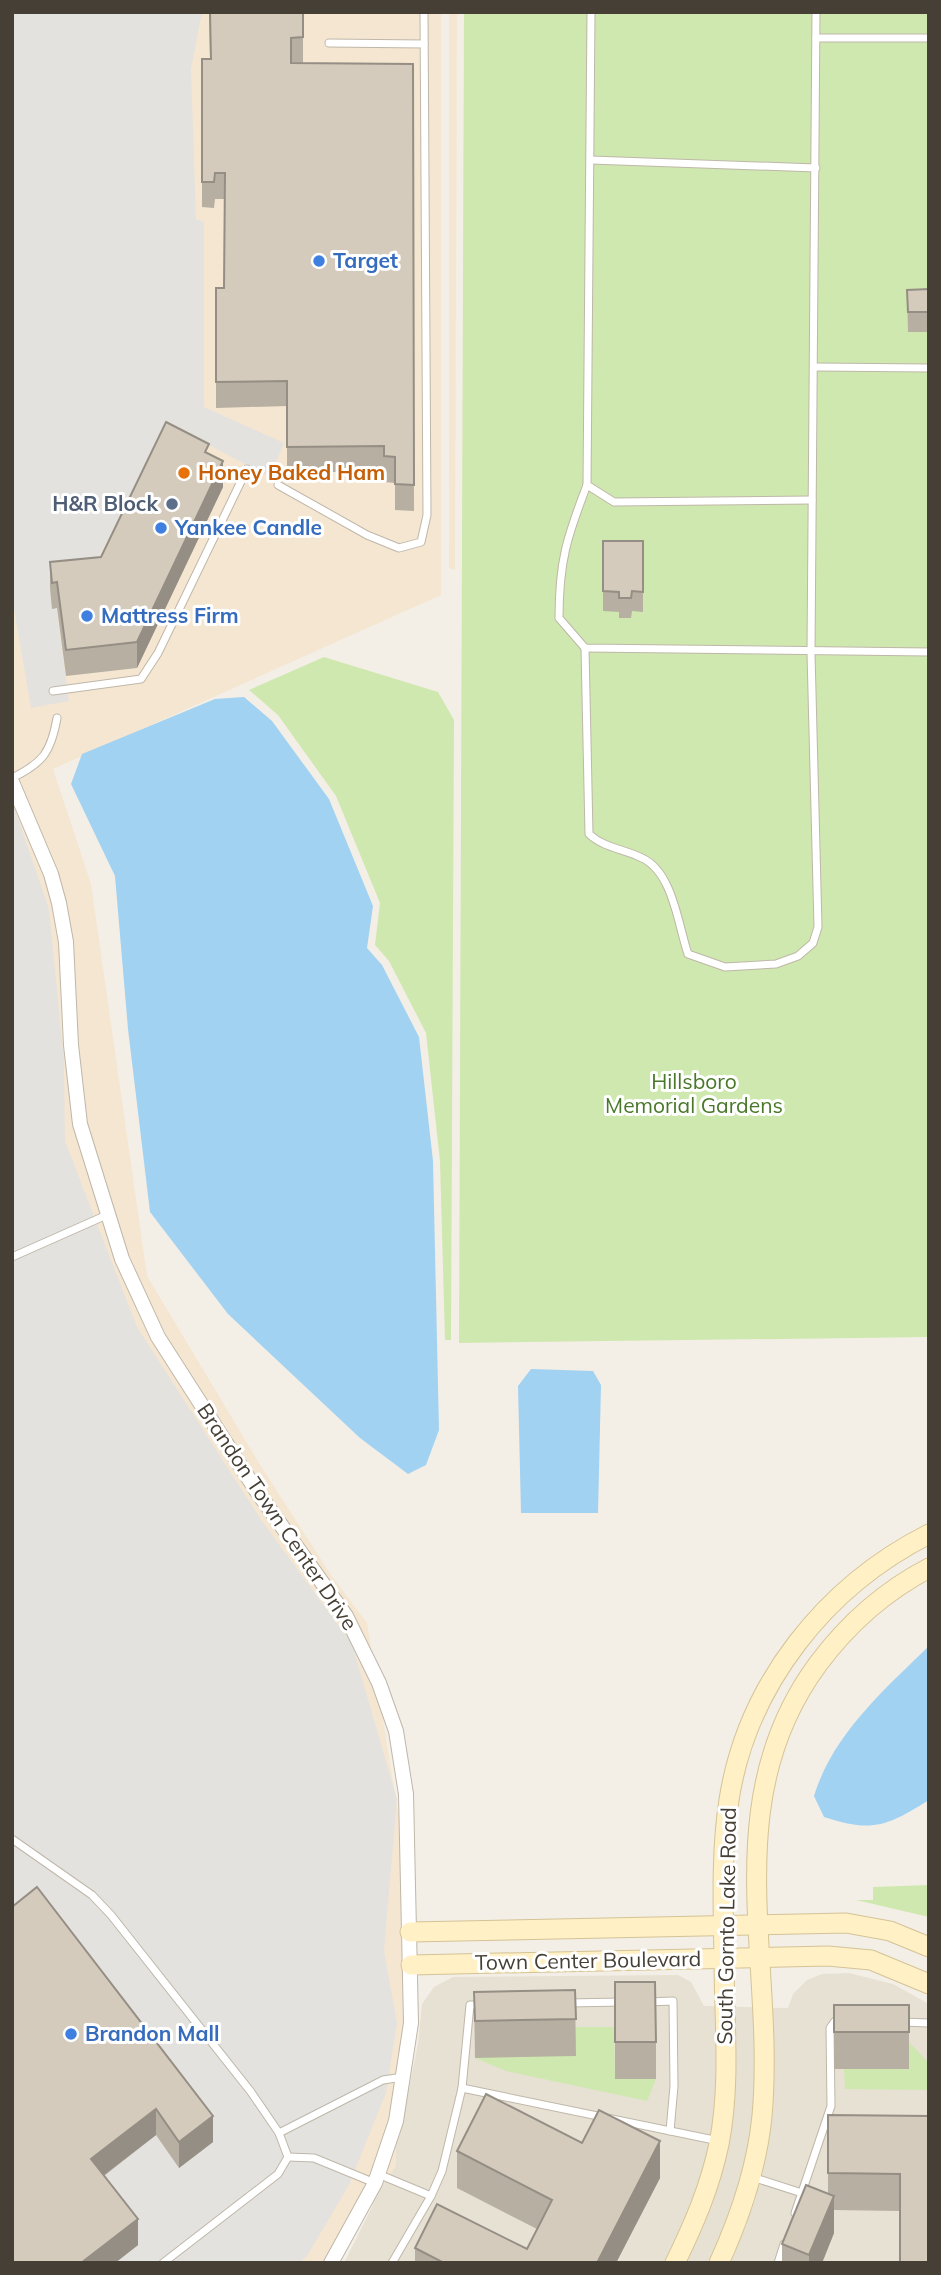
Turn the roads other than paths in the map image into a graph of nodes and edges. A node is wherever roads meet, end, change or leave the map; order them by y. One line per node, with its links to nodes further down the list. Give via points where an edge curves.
1 (424, 12): 7 (lane)
2 (590, 12): 8 (lane)
3 (816, 12): 4 (lane)
4 (816, 38): 5 (lane); 9 (lane)
5 (929, 38)
6 (329, 43): 7 (lane)
7 (424, 44): 13 (lane, via 427,515 421,542 399,548)
8 (591, 160): 9 (lane); 14 (lane)
9 (816, 168): 10 (lane)
10 (814, 367): 11 (lane); 15 (lane)
11 (929, 368)
12 (247, 469): 19 (lane, via 141,679)
13 (278, 485)
14 (587, 485): 15 (lane, via 614,502); 16 (lane, via 559,574 559,618)
15 (813, 500): 18 (lane)
16 (585, 648): 18 (lane); 18 (lane, via 589,834 600,845 646,860 662,877 688,954 725,967 776,964 798,956 813,943 818,927)
17 (929, 652): 18 (lane)
18 (811, 653)
19 (53, 691)
20 (57, 718): 21 (lane, via 52,746 33,768)
21 (12, 780): 22 (street, Brandon Town Center Drive, via 51,874 61,911 76,1096 88,1154)
22 (109, 1213): 23 (lane); 29 (street, Brandon Town Center Drive, via 122,1259 159,1337 256,1490 346,1616 379,1684 404,1769)
23 (12, 1257)
24 (929, 1534): 28 (street, South Gornto Lake Road, via 884,1559 837,1597 795,1646 763,1697 739,1759 730,1798)
25 (929, 1568): 27 (street, South Gornto Lake Road, via 881,1599 843,1634 810,1675 786,1720 760,1805)
26 (12, 1839): 45 (lane, via 92,1895 111,1915)
27 (758, 1923): 28 (street, Town Center Boulevard); 30 (street, Town Center Boulevard, via 868,1926); 31 (street, South Gornto Lake Road)
28 (724, 1924): 29 (street, Town Center Boulevard); 32 (street, South Gornto Lake Road)
29 (410, 1932): 33 (street, Brandon Town Center Drive)
30 (929, 1947)
31 (759, 1958): 32 (street, Town Center Boulevard); 34 (street, Town Center Boulevard, via 828,1956 872,1961); 48 (street, South Gornto Lake Road, via 763,2098)
32 (724, 1959): 33 (street, Town Center Boulevard); 46 (street, South Gornto Lake Road, via 726,2077)
33 (411, 1965): 40 (street, Brandon Town Center Drive, via 411,2023)
34 (929, 1984)
35 (551, 2004): 44 (lane, via 673,2001)
36 (497, 2005): 41 (lane, via 470,2005)
37 (848, 2021): 42 (lane, via 835,2021 830,2028)
38 (887, 2021): 39 (lane)
39 (929, 2024)
40 (403, 2077): 45 (lane, via 383,2080); 49 (street, Brandon Town Center Drive, via 396,2121)
41 (463, 2088): 44 (lane); 51 (lane, via 442,2171)
42 (828, 2115): 43 (lane); 50 (lane)
43 (840, 2116)
44 (670, 2131): 46 (lane)
45 (279, 2133): 47 (lane)
46 (719, 2141): 57 (street, South Gornto Lake Road, via 703,2203)
47 (288, 2157): 49 (lane, via 314,2158); 54 (lane, via 278,2174)
48 (751, 2177): 50 (lane); 58 (street, South Gornto Lake Road)
49 (376, 2178): 51 (lane); 55 (street, Brandon Town Center Drive)
50 (802, 2193): 52 (lane)
51 (430, 2196): 56 (lane)
52 (790, 2228)
53 (786, 2239): 59 (lane)
54 (163, 2263)
55 (331, 2263)
56 (392, 2263)
57 (675, 2263)
58 (719, 2263)
59 (778, 2263)

